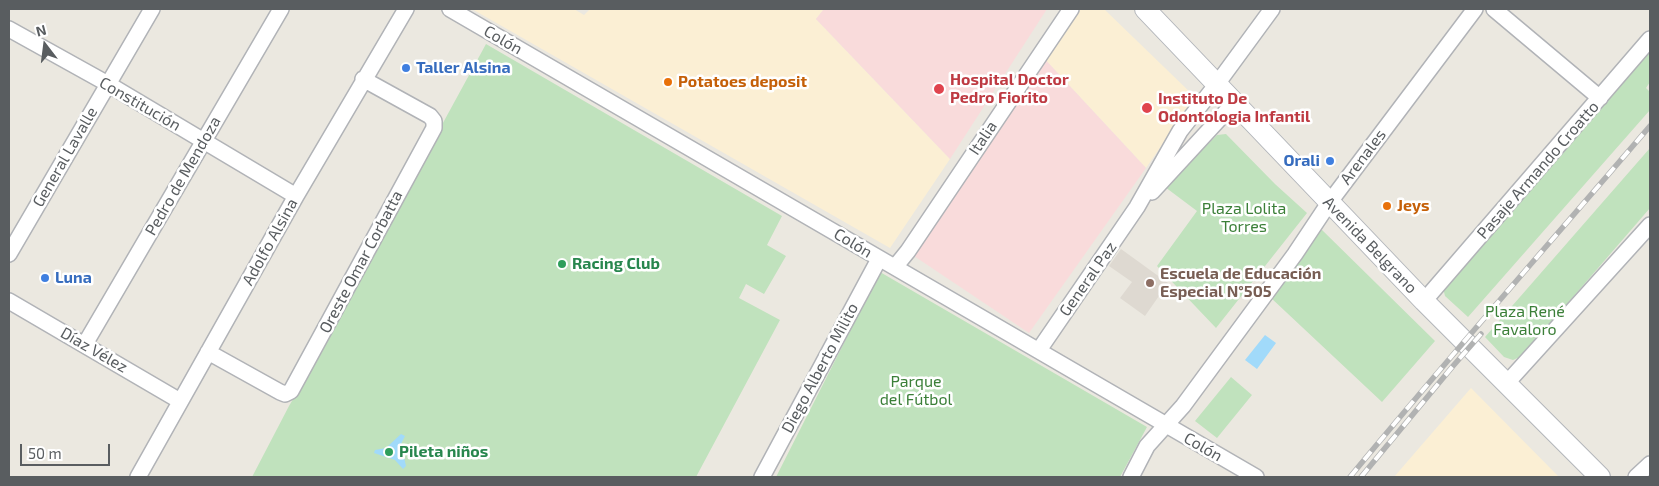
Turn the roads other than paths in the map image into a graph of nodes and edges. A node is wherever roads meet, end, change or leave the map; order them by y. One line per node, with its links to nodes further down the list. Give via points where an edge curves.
1 (152, 9): 13 (street, General Lavalle)
2 (281, 9): 17 (street, Pedro de Mendoza)
3 (406, 9): 12 (street, Adolfo Alsina)
4 (450, 9): 23 (street, Colón)
5 (1071, 9): 24 (street, Italia)
6 (1144, 9): 14 (main road, Avenida Belgrano)
7 (1272, 9): 14 (street, General Paz)
8 (1475, 9): 19 (street, Arenales)
9 (1494, 9): 15 (street)
10 (9, 29): 13 (street, Constitución)
11 (1650, 39): 15 (street, Pasaje Armando Croatto)
12 (363, 79): 18 (street, Adolfo Alsina); 29 (street, Oreste Omar Corbatta, via 430,116 434,128 291,391 280,392)
13 (108, 84): 17 (street, Constitución); 22 (street, General Lavalle)
14 (1217, 84): 16 (main road, Avenida Belgrano); 20 (street, General Paz, via 1173,140)
15 (1600, 98): 26 (street, Pasaje Armando Croatto)
16 (1235, 102): 19 (main road, Avenida Belgrano); 20 (street, General Paz)
17 (203, 141): 18 (street, Constitución); 27 (street, Pedro de Mendoza)
18 (296, 196): 29 (street, Adolfo Alsina)
19 (1329, 203): 26 (main road, Avenida Belgrano); 32 (street, Arenales, via 1270,288)
20 (1137, 208): 28 (street, General Paz)
21 (1650, 225): 30 (street)
22 (9, 254)
23 (879, 259): 24 (street, Colón); 35 (street, Diego Alberto Milito)
24 (895, 268): 28 (street, Colón)
25 (9, 301): 27 (street, Díaz Vélez)
26 (1424, 301): 30 (main road, Avenida Belgrano)
27 (85, 344): 31 (street, Díaz Vélez)
28 (1038, 350): 32 (street, Colón)
29 (208, 352): 31 (street, Adolfo Alsina)
30 (1506, 384): 38 (main road, Avenida Belgrano)
31 (180, 401): 34 (street, Adolfo Alsina)
32 (1166, 425): 36 (street, Arenales, via 1147,446); 37 (street, Colón)
33 (1650, 464): 39 (street)
34 (138, 477)
35 (762, 477)
36 (1131, 477)
37 (1256, 477)
38 (1600, 477)
39 (1636, 477)

